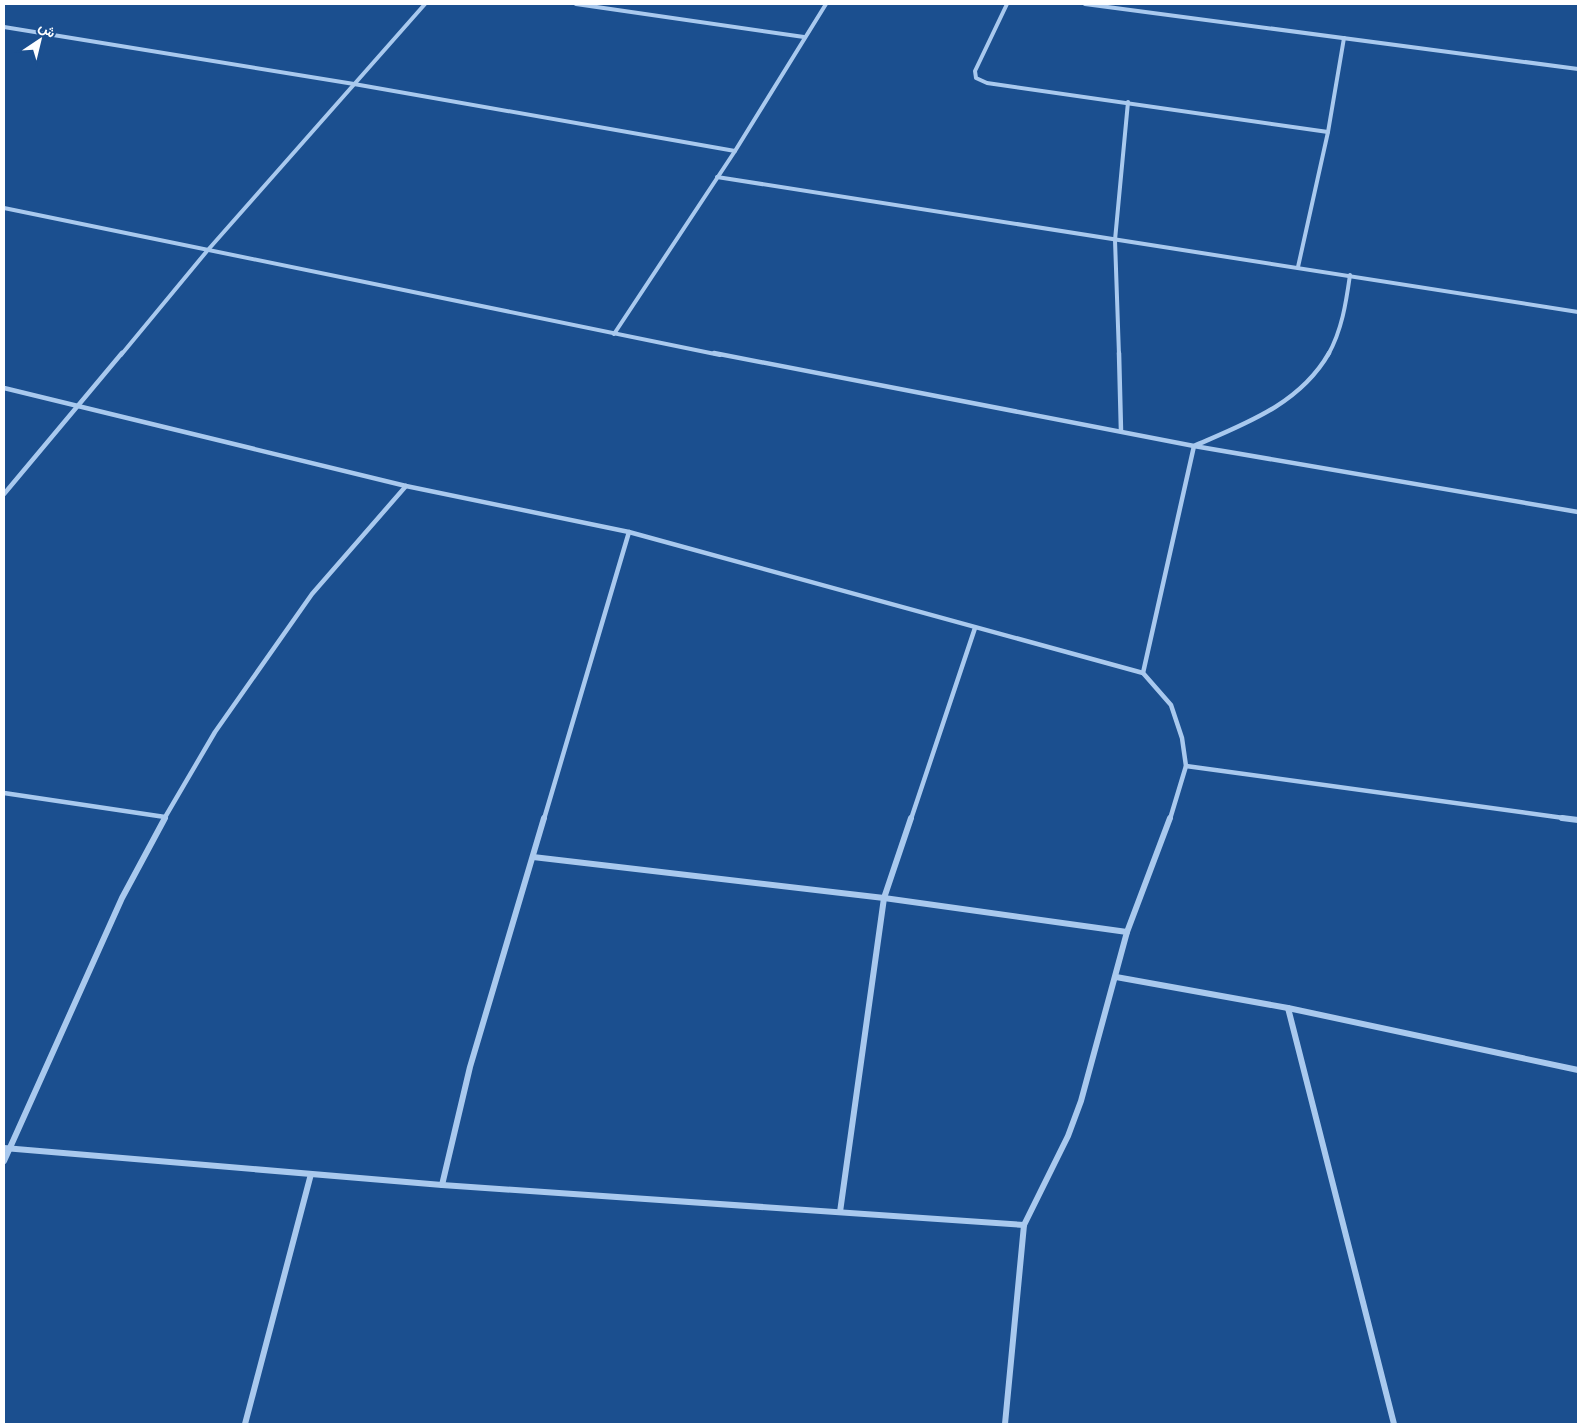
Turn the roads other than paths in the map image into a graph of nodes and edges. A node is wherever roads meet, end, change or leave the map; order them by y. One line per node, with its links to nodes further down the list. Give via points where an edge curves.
1 (425, 4): 10 (street)
2 (576, 4): 7 (street)
3 (826, 4): 7 (street)
4 (1007, 4): 11 (street, via 975,71 976,78 987,83)
5 (1085, 4): 8 (street)
6 (4, 27): 10 (street)
7 (804, 37): 13 (street)
8 (1344, 38): 9 (street); 12 (street)
9 (1578, 69)
10 (354, 84): 13 (street); 17 (street)
11 (1128, 102): 12 (street); 16 (street)
12 (1328, 132): 18 (street)
13 (735, 151): 14 (street)
14 (717, 177): 16 (street); 21 (street)
15 (4, 208): 17 (street)
16 (1116, 240): 18 (street); 24 (street)
17 (207, 251): 21 (street); 23 (street)
18 (1298, 267): 19 (street)
19 (1350, 275): 20 (street); 25 (street, via 1348,305 1337,340 1320,371 1293,398)
20 (1578, 312)
21 (614, 334): 24 (street)
22 (4, 388): 23 (street)
23 (78, 404): 26 (street, via 227,444); 27 (street)
24 (1121, 431): 25 (street)
25 (1194, 446): 28 (street); 31 (street)
26 (406, 486): 29 (street); 34 (street, via 312,594 215,732)
27 (4, 494)
28 (1578, 512)
29 (629, 532): 30 (street); 36 (street)
30 (975, 628): 31 (street); 37 (street)
31 (1143, 674): 32 (street, via 1171,705 1182,738)
32 (1186, 766): 35 (street); 38 (street)
33 (4, 793): 34 (street)
34 (165, 817): 42 (street, via 122,898)
35 (1578, 820)
36 (533, 857): 37 (street); 45 (street, via 470,1067)
37 (884, 898): 38 (street); 46 (street)
38 (1127, 932): 39 (street)
39 (1116, 977): 40 (street); 47 (street, via 1081,1101 1068,1136)
40 (1288, 1008): 41 (street); 50 (street)
41 (1578, 1070)
42 (6, 1148): 43 (street); 44 (street)
43 (4, 1161)
44 (311, 1174): 45 (street); 48 (street)
45 (442, 1185): 46 (street)
46 (840, 1212): 47 (street)
47 (1024, 1225): 49 (street)
48 (245, 1424)
49 (1005, 1424)
50 (1394, 1424)

